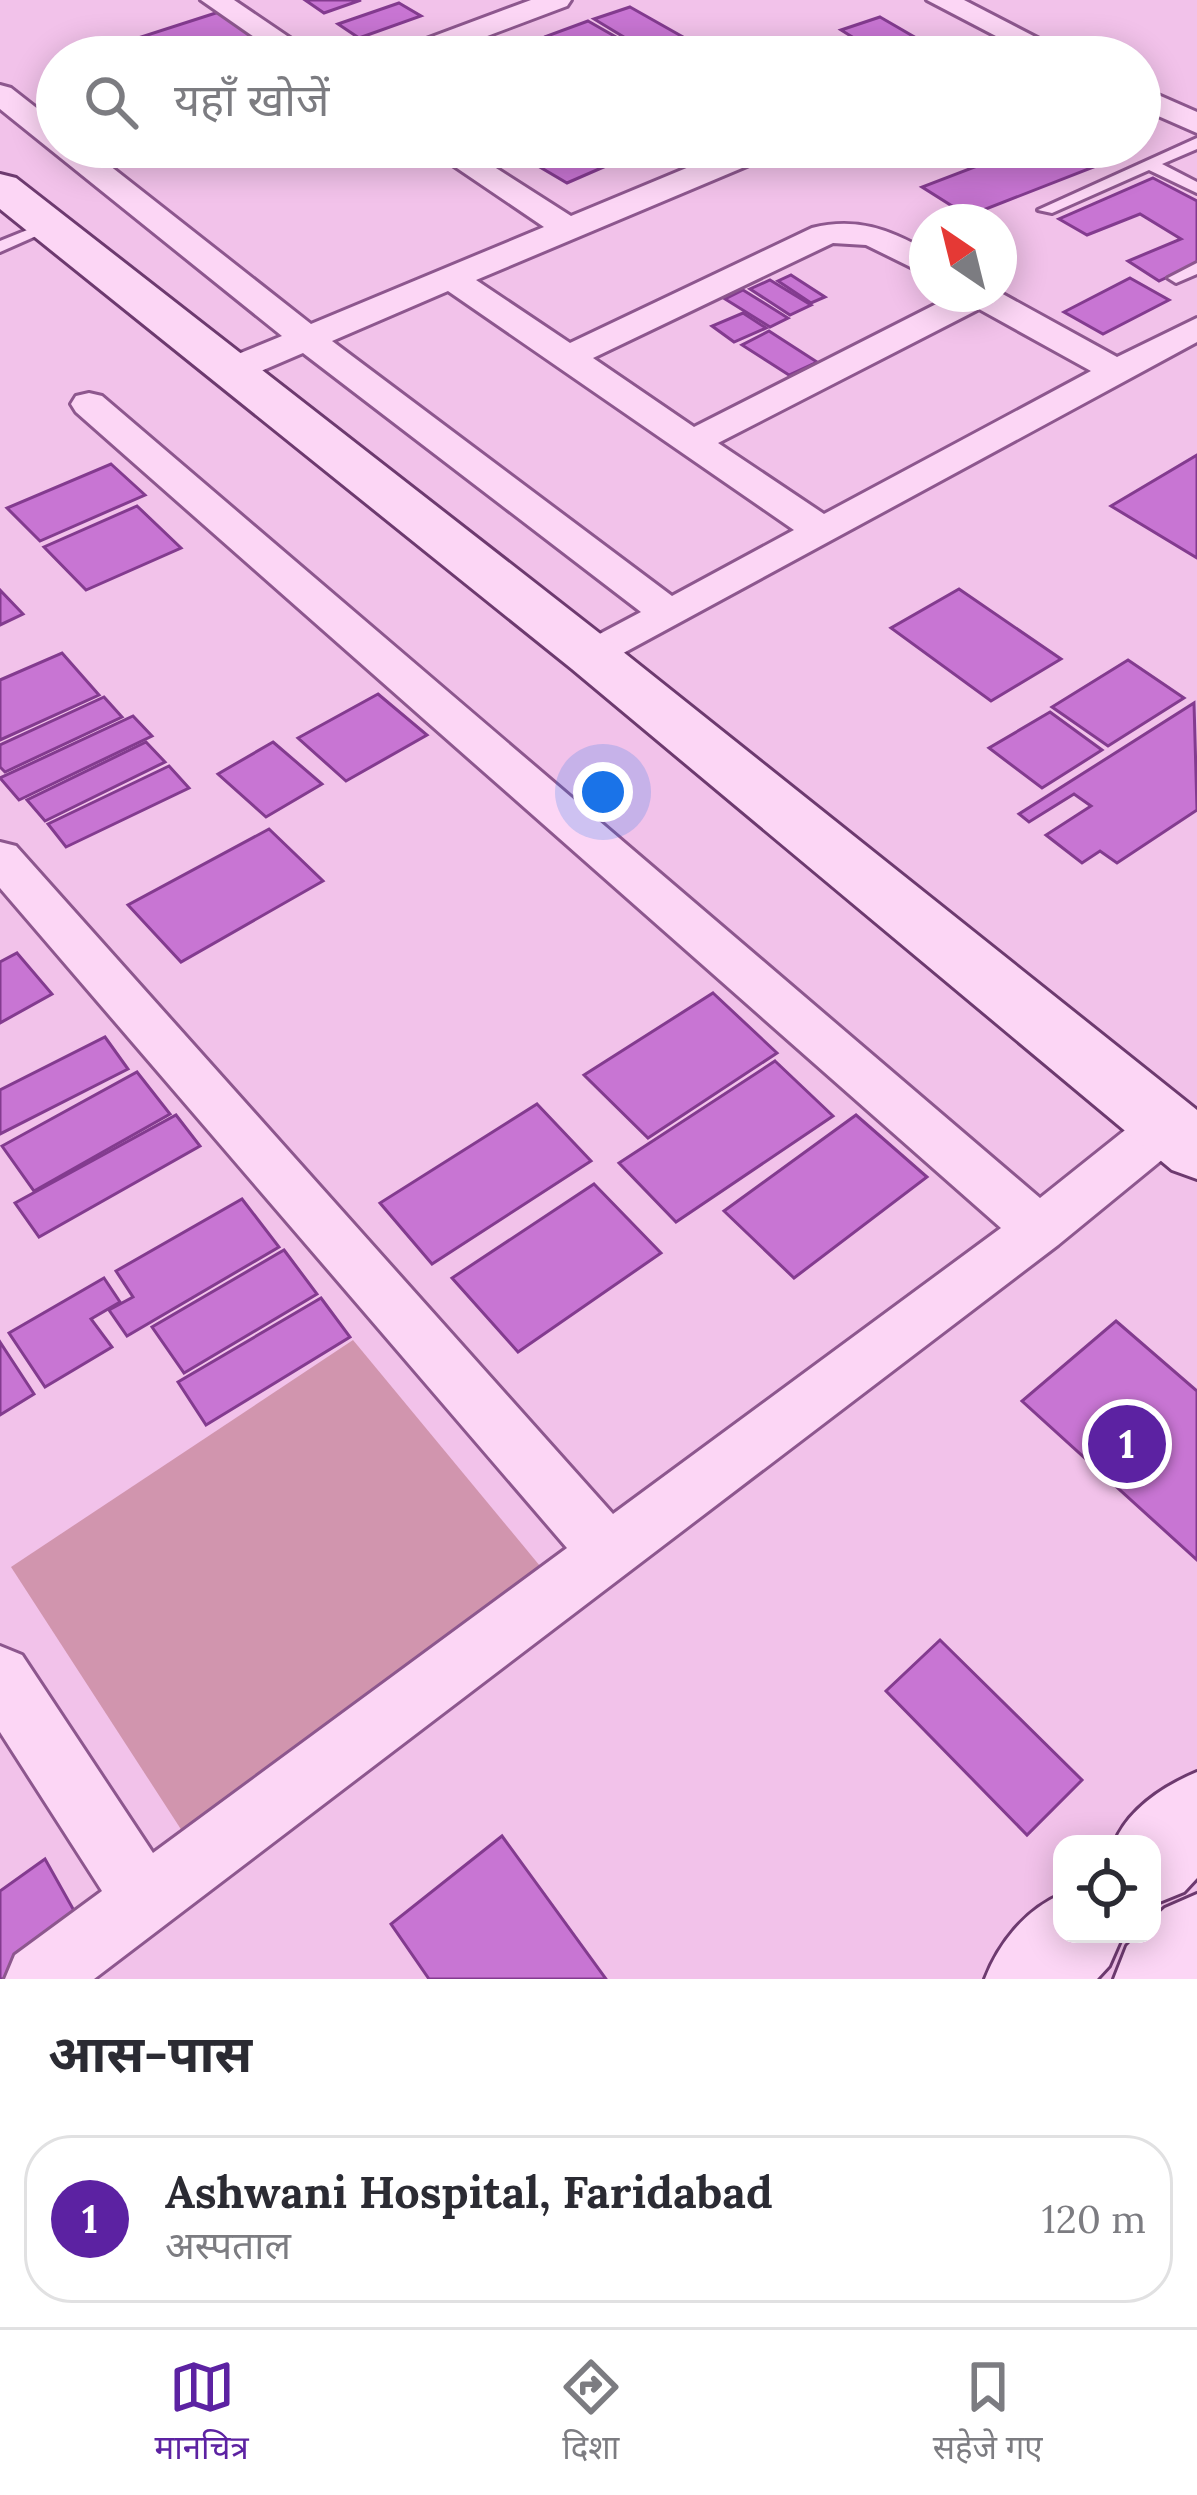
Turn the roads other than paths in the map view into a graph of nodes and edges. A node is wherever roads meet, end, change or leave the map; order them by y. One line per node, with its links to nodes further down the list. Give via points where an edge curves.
1 (215, 0): 4 (street)
2 (557, 0): 5 (street)
3 (941, 0): 6 (street)
4 (271, 36)
5 (460, 36)
6 (1015, 36)
7 (0, 94): 9 (street)
8 (1161, 106): 10 (street)
9 (36, 122)
10 (1197, 124)
11 (1197, 143): 12 (lane)
12 (1161, 159)
13 (93, 168): 31 (street)
14 (475, 168): 22 (street)
15 (713, 168): 22 (street)
16 (1140, 168): 20 (lane)
17 (1157, 168): 19 (lane)
18 (0, 188): 21 (street)
19 (1197, 188)
20 (1046, 210)
21 (53, 226): 23 (lane); 33 (street)
22 (568, 228): 26 (street)
23 (0, 247)
24 (909, 255): 32 (street, via 868,232 824,235)
25 (1197, 268): 27 (lane)
26 (450, 277): 31 (street); 32 (street)
27 (1176, 278)
28 (944, 312): 36 (street)
29 (1011, 312): 34 (street)
30 (1195, 331): 34 (street)
31 (305, 337): 33 (street); 38 (street)
32 (568, 357): 36 (street)
33 (234, 369): 39 (street)
34 (1117, 371): 37 (street)
35 (89, 404): 42 (street)
36 (692, 442): 37 (street)
37 (822, 531): 38 (street)
38 (670, 614): 39 (street)
39 (592, 656): 41 (street)
40 (0, 858): 43 (street)
41 (1182, 1138): 42 (street)
42 (1039, 1229): 43 (street)
43 (606, 1550): 47 (street)
44 (0, 1676): 47 (street)
45 (1197, 1816): 46 (street)
46 (1161, 1851)
47 (144, 1898): 50 (street)
48 (1197, 1940): 52 (street)
49 (1068, 1943): 51 (street)
50 (39, 1979)
51 (1031, 1979)
52 (1160, 1979)

